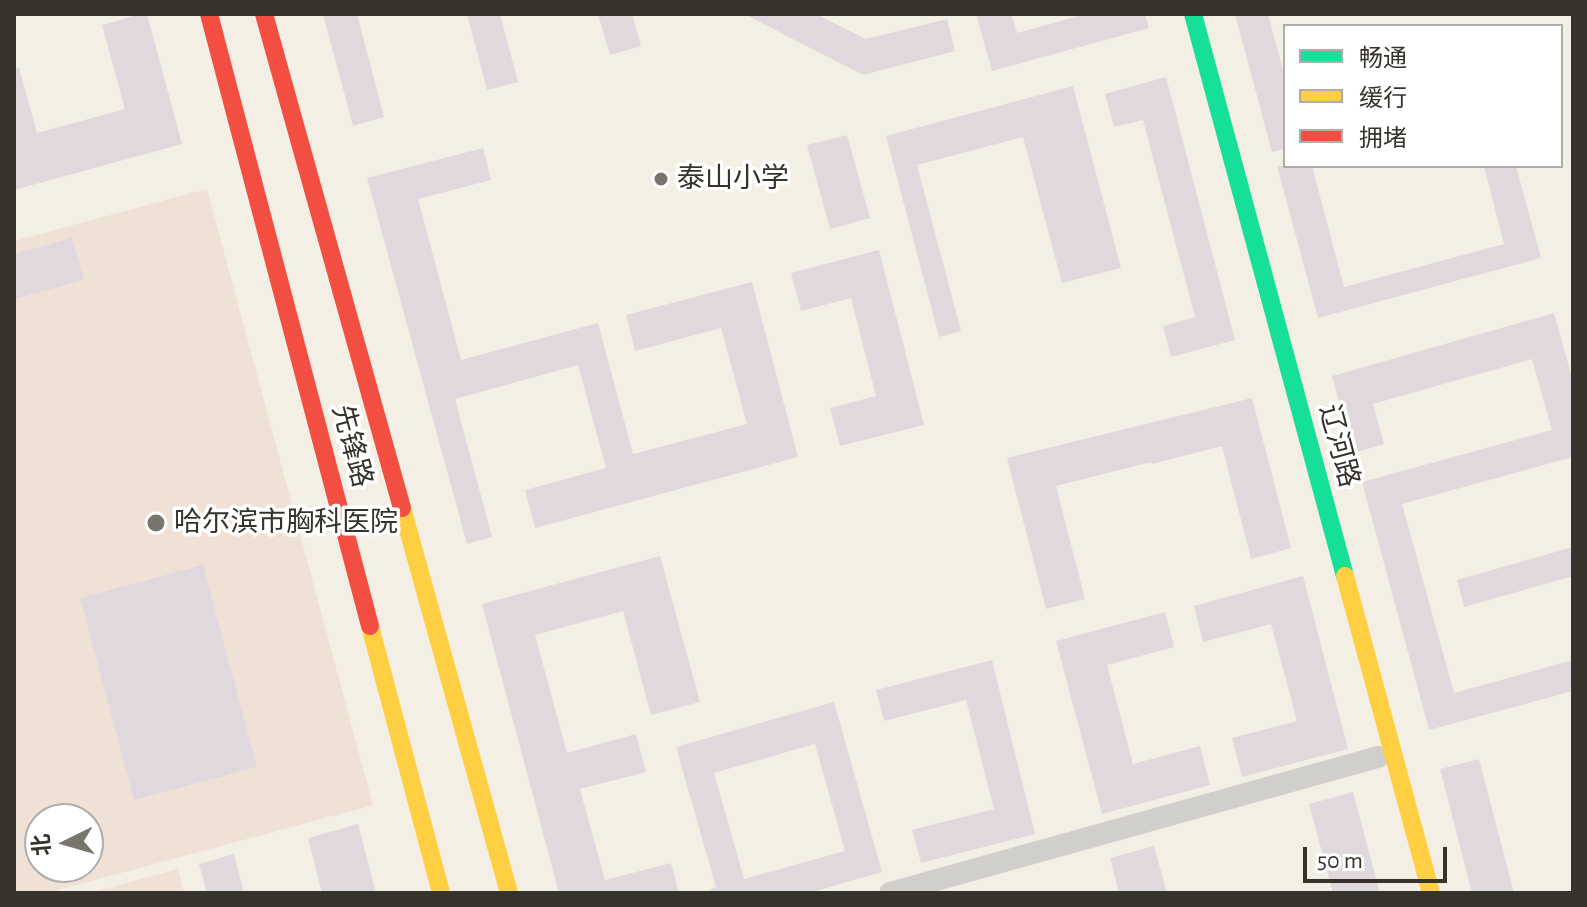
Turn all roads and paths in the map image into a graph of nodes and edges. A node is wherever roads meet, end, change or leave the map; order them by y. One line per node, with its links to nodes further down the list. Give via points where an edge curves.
1 (209, 14): 6 (main road, 先锋路)
2 (264, 14): 7 (main road)
3 (1179, 14): 5 (main road, 辽河路)
4 (1193, 14): 10 (main road, 辽河路)
5 (1378, 757): 8 (street); 9 (main road, 辽河路)
6 (441, 893)
7 (509, 893)
8 (890, 893)
9 (1415, 893)
10 (1431, 893)

